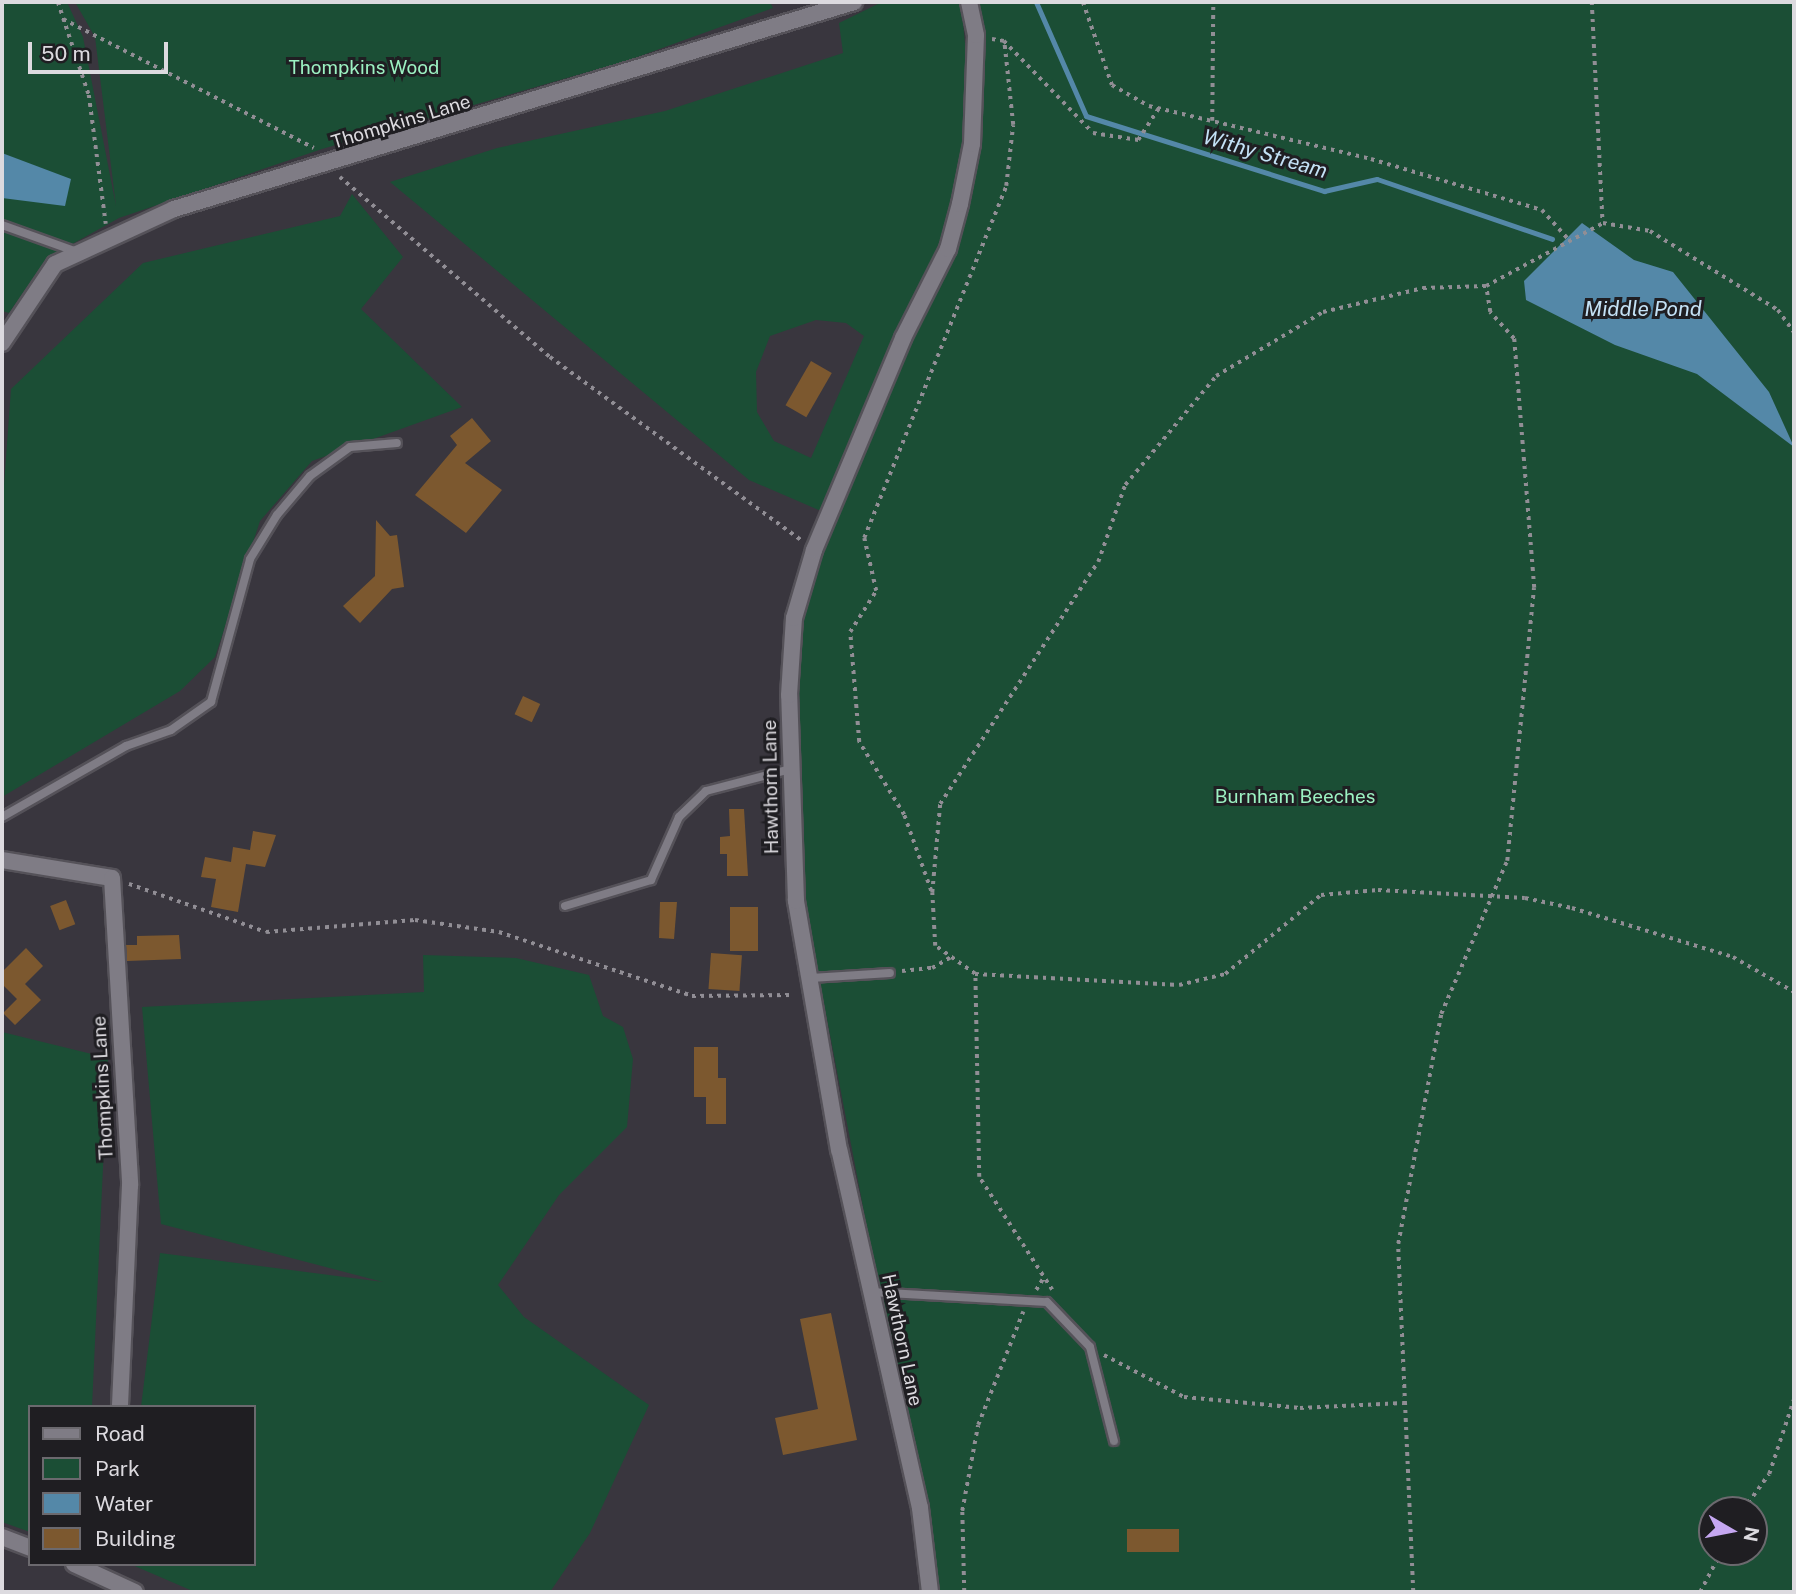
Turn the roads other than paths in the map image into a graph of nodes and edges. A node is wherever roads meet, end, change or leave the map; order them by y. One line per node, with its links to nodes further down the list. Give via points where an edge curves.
1 (854, 2): 4 (street, Thompkins Lane, via 328,166 174,209)
2 (969, 2): 7 (street, Hawthorn Lane, via 976,35 972,144 948,249 903,338 814,550 793,618)
3 (2, 225): 4 (lane)
4 (80, 253): 5 (street, Thompkins Lane, via 55,264)
5 (2, 343)
6 (397, 443): 8 (lane, via 350,447 310,476 277,514 250,559 211,702 171,730 126,746)
7 (791, 769): 10 (lane, via 706,791 679,817 651,880); 12 (street, Hawthorn Lane, via 796,901)
8 (2, 817)
9 (2, 860): 14 (street, Thompkins Lane, via 112,878 130,1185)
10 (565, 906)
11 (890, 972): 12 (lane)
12 (811, 978): 13 (street, Hawthorn Lane)
13 (871, 1292): 15 (lane, via 1047,1302 1090,1347); 20 (street, Hawthorn Lane, via 920,1508)
14 (121, 1405)
15 (1114, 1441)
16 (2, 1537): 17 (street)
17 (28, 1547)
18 (98, 1569): 19 (street)
19 (135, 1592)
20 (930, 1592)

